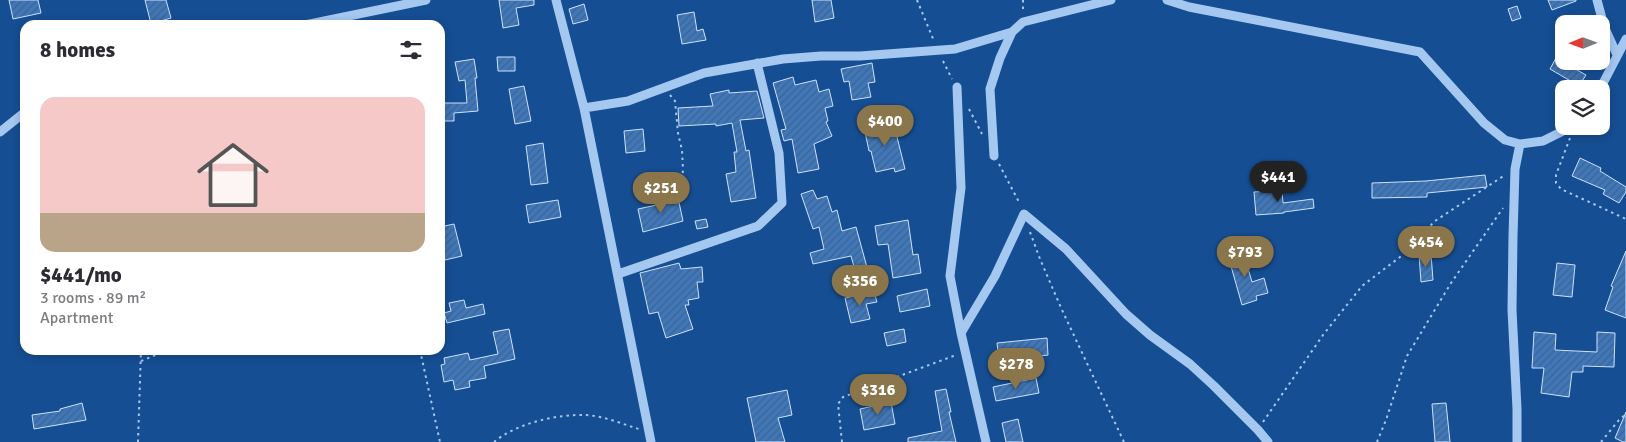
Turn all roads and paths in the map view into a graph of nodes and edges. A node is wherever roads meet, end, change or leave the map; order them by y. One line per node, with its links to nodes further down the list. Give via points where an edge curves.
1 (426, 0): 6 (street)
2 (556, 0): 14 (street)
3 (1112, 0): 7 (street, via 1024,22)
4 (1167, 0): 19 (street, via 1189,8 1420,52 1484,123 1505,140)
5 (1598, 0): 9 (street, via 1604,26)
6 (329, 20)
7 (1012, 32): 10 (street, via 955,49); 20 (street, via 990,89)
8 (1626, 39): 9 (street)
9 (1617, 55): 11 (street)
10 (757, 63): 13 (street, via 704,72); 25 (street, via 779,153 782,203 758,226)
11 (1604, 80)
12 (957, 87): 26 (street, via 961,188 950,276)
13 (655, 91): 14 (street); 22 (path, via 669,94 675,101 682,150)
14 (584, 108): 25 (street)
15 (20, 116): 16 (street)
16 (0, 132)
17 (1555, 135): 19 (street, via 1542,141)
18 (1568, 135): 24 (path, via 1556,183 1562,189)
19 (1520, 144): 21 (street)
20 (994, 156)
21 (1516, 169): 33 (path, via 1435,221 1400,257 1362,286 1322,335); 42 (street, via 1512,310)
22 (682, 186)
23 (1504, 206): 41 (path, via 1451,283 1407,356)
24 (1626, 219)
25 (618, 274): 34 (street)
26 (961, 334): 27 (street); 33 (street, via 995,276 1024,214 1066,249 1126,314 1190,364)
27 (965, 351): 38 (path, via 843,397 838,404); 39 (street)
28 (141, 355): 31 (path)
29 (156, 355): 31 (path)
30 (421, 355): 36 (path)
31 (141, 361): 35 (path)
32 (1626, 414): 43 (path)
33 (1258, 430): 40 (street)
34 (650, 437): 37 (path, via 608,419 587,415 529,423)
35 (138, 442)
36 (440, 442)
37 (494, 442)
38 (842, 442)
39 (986, 442)
40 (1268, 442)
41 (1377, 442)
42 (1517, 442)
43 (1601, 442)

